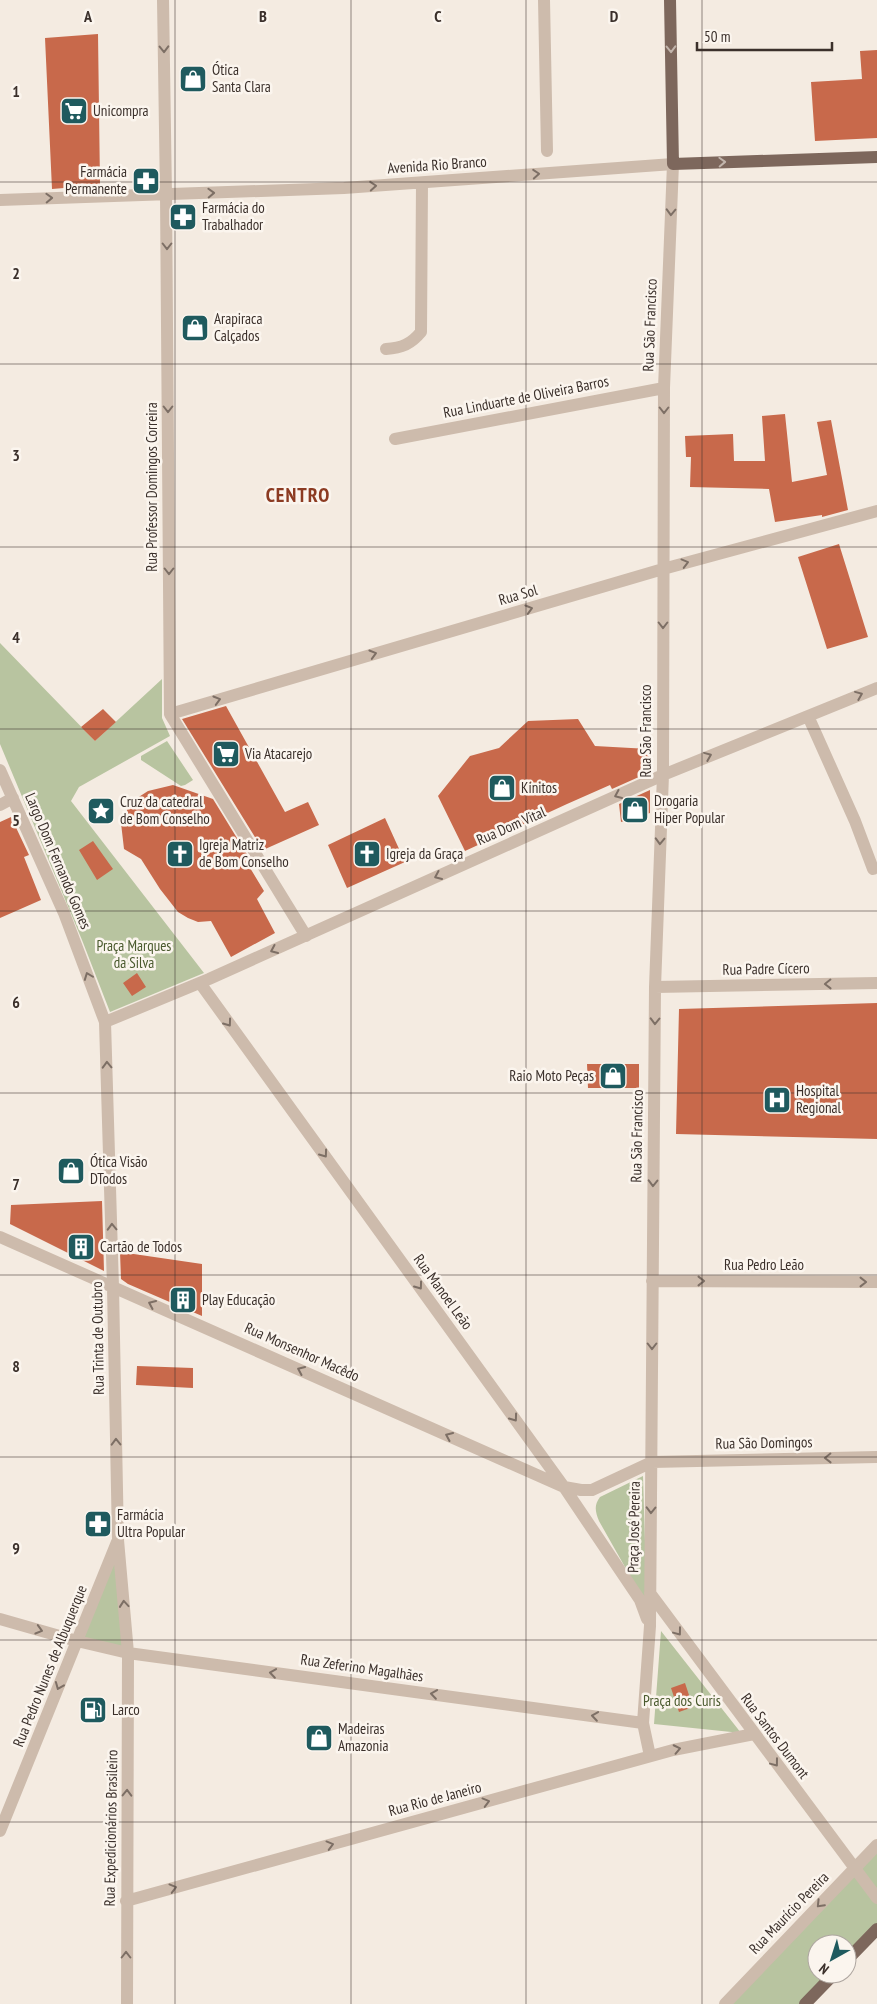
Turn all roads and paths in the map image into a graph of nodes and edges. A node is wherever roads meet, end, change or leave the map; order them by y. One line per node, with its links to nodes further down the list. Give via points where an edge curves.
1 (163, 0): 8 (street, Rua Professor Domingos Correira, one-way to 8)
2 (544, 0): 4 (street)
3 (670, 0): 6 (main road, Rua São Francisco, one-way to 6)
4 (547, 151)
5 (877, 157): 6 (main road, Avenida Rio Branco, one-way to 5)
6 (673, 164): 7 (street, Avenida Rio Branco, one-way to 6); 11 (street, Rua São Francisco, one-way to 11)
7 (422, 183): 8 (street, Avenida Rio Branco, one-way to 7); 10 (street, via 421,332 412,342)
8 (166, 195): 9 (street, Avenida Rio Branco, one-way to 8); 16 (street, Rua Professor Domingos Correira, one-way to 16)
9 (0, 200)
10 (386, 349)
11 (664, 388): 12 (street, Rua Linduarte de Oliveira Barros); 14 (street, Rua São Francisco, one-way to 14)
12 (395, 439)
13 (877, 511): 14 (street, Rua Sol, one-way to 13)
14 (664, 569): 16 (street, Rua Sol, one-way to 14); 19 (street, Rua São Francisco, one-way to 19)
15 (877, 688): 17 (street, Rua Dom Vital, one-way to 15)
16 (170, 714): 23 (street)
17 (808, 716): 19 (street, Rua Dom Vital, one-way to 17); 22 (street, via 855,820)
18 (0, 770): 20 (street, Largo Dom Fernando Gomes)
19 (663, 775): 23 (street, Rua Dom Vital, one-way to 23); 26 (street, Rua São Francisco, one-way to 26)
20 (13, 798): 21 (street); 27 (street, Largo Dom Fernando Gomes, one-way to 20, via 64,913)
21 (0, 805)
22 (873, 869)
23 (306, 936): 25 (street, Rua Dom Vital, one-way to 25)
24 (877, 982): 26 (street, Rua Padre Cícero, one-way to 26)
25 (200, 983): 27 (street, Rua Dom Vital); 34 (street, Rua Manoel Leão, one-way to 34)
26 (655, 988): 29 (street, Rua São Francisco, one-way to 29)
27 (105, 1022): 31 (street, Rua Trinta de Outubro, one-way to 27)
28 (0, 1237): 31 (street, Rua Monsenhor Macêdo)
29 (652, 1281): 30 (street, Rua Pedro Leão, one-way to 30); 33 (street, Rua São Francisco, one-way to 33)
30 (877, 1282)
31 (113, 1287): 34 (street, Rua Monsenhor Macêdo, one-way to 31); 35 (street, Rua Trinta de Outubro, one-way to 31)
32 (877, 1457): 33 (street, Rua São Domingos, one-way to 33)
33 (652, 1462): 34 (street, Rua Monsenhor Macêdo, via 592,1490); 36 (street, Praça José Pereira, one-way to 36)
34 (564, 1487): 38 (street, Rua Manoel Leão, via 640,1600)
35 (118, 1540): 39 (street, Rua Pedro Nunes de Albuquerque); 40 (street, Rua Trinta de Outubro, one-way to 35)
36 (650, 1592): 38 (street, Praça José Pereira); 42 (street, Rua Santos Dumont, one-way to 42)
37 (0, 1619): 39 (street, Rua Zeferino Magalhães, one-way to 39)
38 (650, 1626): 41 (street, Praça José Pereira)
39 (77, 1641): 40 (street, Rua Zeferino Magalhães); 44 (street, Rua Pedro Nunes de Albuquerque, one-way to 44)
40 (128, 1653): 41 (street, Rua Zeferino Magalhães, one-way to 40); 48 (street, Rua Expedicionários Brasileiro, one-way to 40)
41 (644, 1723): 43 (street, Praça José Pereira)
42 (754, 1734): 43 (street, Rua Rio de Janeiro, one-way to 42); 46 (street, Rua Santos Dumont, one-way to 46)
43 (650, 1756): 48 (street, Rua Rio de Janeiro, one-way to 43)
44 (0, 1831)
45 (877, 1845): 46 (street, Rua Maurício Pereira)
46 (854, 1869): 47 (street, Rua Santos Dumont); 53 (street, Rua Maurício Pereira, one-way to 53)
47 (877, 1898)
48 (126, 1902): 52 (street, Rua Expedicionários Brasileiro, one-way to 48)
49 (877, 1929): 50 (main road)
50 (857, 1950)
51 (824, 1984): 54 (main road)
52 (127, 2004)
53 (725, 2004)
54 (805, 2004)

